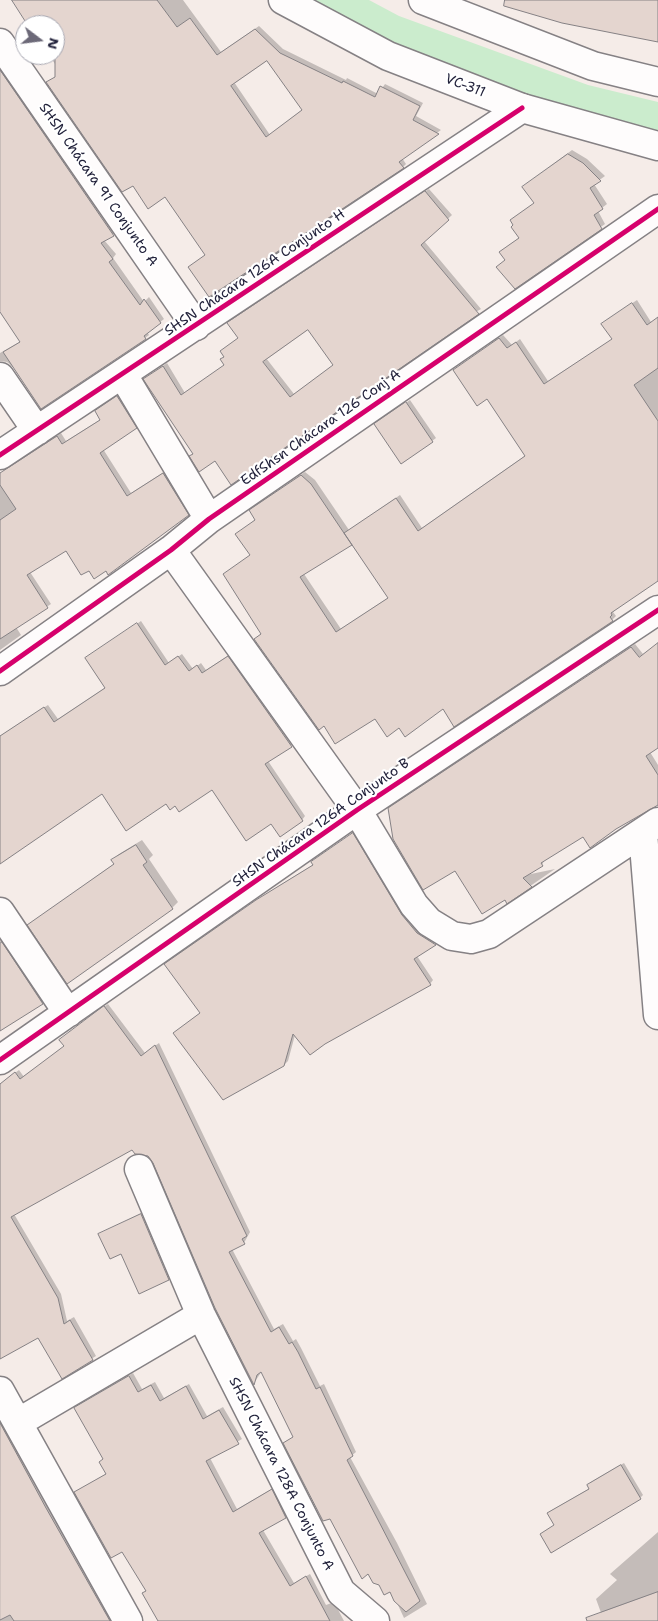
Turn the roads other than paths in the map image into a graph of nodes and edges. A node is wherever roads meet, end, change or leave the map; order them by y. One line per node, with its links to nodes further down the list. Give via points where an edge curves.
1 (283, 0): 5 (street, VC-311, via 388,56)
2 (423, 0): 4 (street, via 593,66)
3 (0, 43): 8 (street, SHSN Chácara 91 Conjunto A)
4 (658, 82)
5 (522, 108): 6 (street, VC-311); 8 (street, SHSN Chácara 126A Conjunto H)
6 (658, 146)
7 (658, 209): 13 (street, EdfShsn Chácara 126 Conj A)
8 (196, 326): 9 (street, SHSN Chácara 126A Conjunto H)
9 (123, 375): 11 (street, SHSN Chácara 126A Conjunto H); 13 (street)
10 (0, 377): 11 (street)
11 (37, 432): 12 (street, SHSN Chácara 126A Conjunto H)
12 (0, 455)
13 (209, 519): 14 (street, EdfShsn Chácara 126 Conj A)
14 (171, 550): 16 (street, EdfShsn Chácara 126 Conj A); 17 (street)
15 (658, 610): 17 (street, SHSN Chácara 126A Conjunto B)
16 (0, 671)
17 (356, 810): 18 (street, via 414,905 429,922 452,936 471,940 489,934); 20 (street, SHSN Chácara 126A Conjunto B)
18 (651, 828): 21 (street)
19 (0, 912): 20 (street)
20 (68, 1013): 22 (street, SHSN Chácara 126A Conjunto B)
21 (658, 1015)
22 (0, 1060)
23 (139, 1169): 24 (street, SHSN Chácara 128A Conjunto A)
24 (201, 1315): 26 (street); 28 (street, SHSN Chácara 128A Conjunto A, via 341,1592)
25 (0, 1391): 26 (street)
26 (19, 1422): 27 (street)
27 (128, 1621)
28 (375, 1621)

